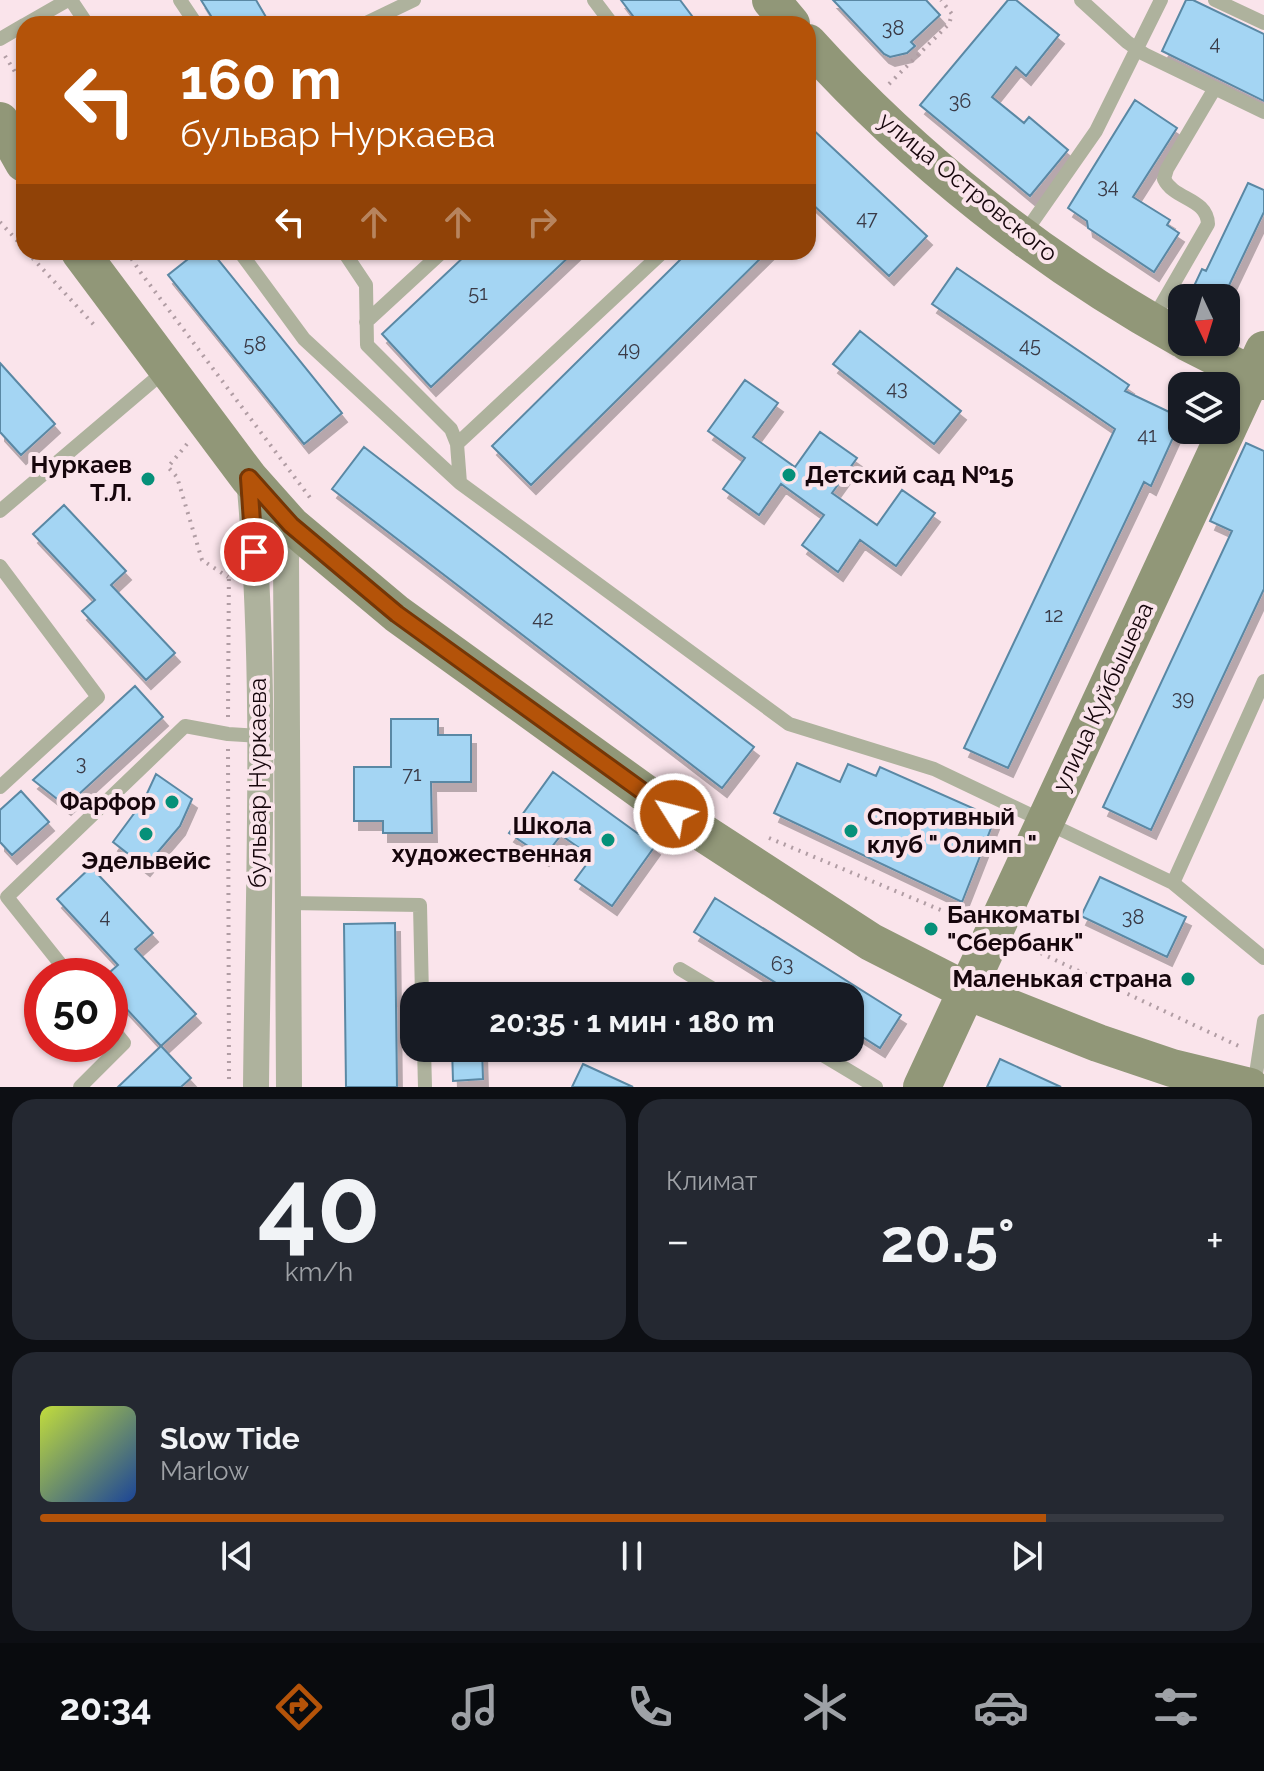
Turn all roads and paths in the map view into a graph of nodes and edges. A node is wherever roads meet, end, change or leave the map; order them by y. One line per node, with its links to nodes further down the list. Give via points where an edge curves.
1 (70, 0): 8 (lane)
2 (414, 0): 9 (lane)
3 (771, 0): 10 (main road)
4 (941, 0): 17 (path, via 952,14 949,24)
5 (1161, 0): 13 (lane)
6 (1215, 0): 11 (lane)
7 (1087, 2): 13 (lane)
8 (41, 16)
9 (381, 16)
10 (784, 16)
11 (1264, 23)
12 (0, 47): 15 (path)
13 (1137, 49): 16 (lane); 24 (lane, via 1096,131)
14 (816, 51): 17 (main road, улица Островского)
15 (16, 73)
16 (1215, 88): 18 (lane); 33 (lane, via 1164,179 1205,211 1208,224)
17 (868, 105): 24 (main road, улица Островского)
18 (1264, 112)
19 (0, 121): 20 (main road)
20 (16, 149)
21 (0, 160): 22 (main road)
22 (16, 177)
23 (0, 222): 25 (path)
24 (1022, 236): 36 (main road, улица Островского)
25 (16, 239)
26 (35, 260): 35 (path)
27 (86, 260): 38 (main road)
28 (132, 260): 45 (path)
29 (246, 260): 43 (lane, via 304,339)
30 (349, 260): 34 (lane, via 366,285)
31 (433, 260): 34 (lane)
32 (654, 260): 41 (lane)
33 (1189, 284)
34 (366, 322): 41 (lane, via 367,345 451,429)
35 (98, 329)
36 (1168, 332)
37 (1227, 356): 39 (main road, улица Островского)
38 (167, 369): 42 (main road); 44 (lane)
39 (1260, 369): 53 (main road, улица Куйбышева)
40 (190, 440): 48 (path, via 168,467 177,477 202,560)
41 (457, 444): 43 (lane)
42 (249, 478): 45 (main road); 51 (street, бульвар Нуркаева)
43 (460, 483): 53 (lane, via 789,724 934,769)
44 (1, 507)
45 (302, 513): 57 (street, бульвар Нуркаева, via 286,558); 64 (main road, via 397,614 674,814 871,942)
46 (229, 548): 48 (path)
47 (0, 566): 52 (lane, via 98,697)
48 (228, 577): 50 (path)
49 (1264, 681): 55 (lane)
50 (228, 734): 51 (lane); 56 (lane, via 185,726); 71 (path)
51 (259, 736): 72 (street, бульвар Нуркаева)
52 (0, 787)
53 (1044, 823): 55 (lane); 58 (main road, улица Куйбышева)
54 (757, 833): 58 (path)
55 (1173, 883): 60 (lane)
56 (3, 893): 59 (lane)
57 (288, 903): 62 (lane, via 420,905); 73 (street, бульвар Нуркаева)
58 (994, 931): 64 (main road, улица Куйбышева); 69 (path)
59 (55, 958)
60 (1264, 958)
61 (680, 969): 63 (lane)
62 (422, 982)
63 (702, 982)
64 (967, 991): 69 (main road, via 1172,1068); 76 (main road, улица Куйбышева)
65 (1264, 1021): 69 (lane)
66 (105, 1062): 70 (lane)
67 (424, 1062): 74 (lane)
68 (834, 1062): 75 (lane)
69 (1254, 1076)
70 (80, 1087)
71 (229, 1087)
72 (256, 1087)
73 (289, 1087)
74 (425, 1087)
75 (876, 1087)
76 (922, 1087)

